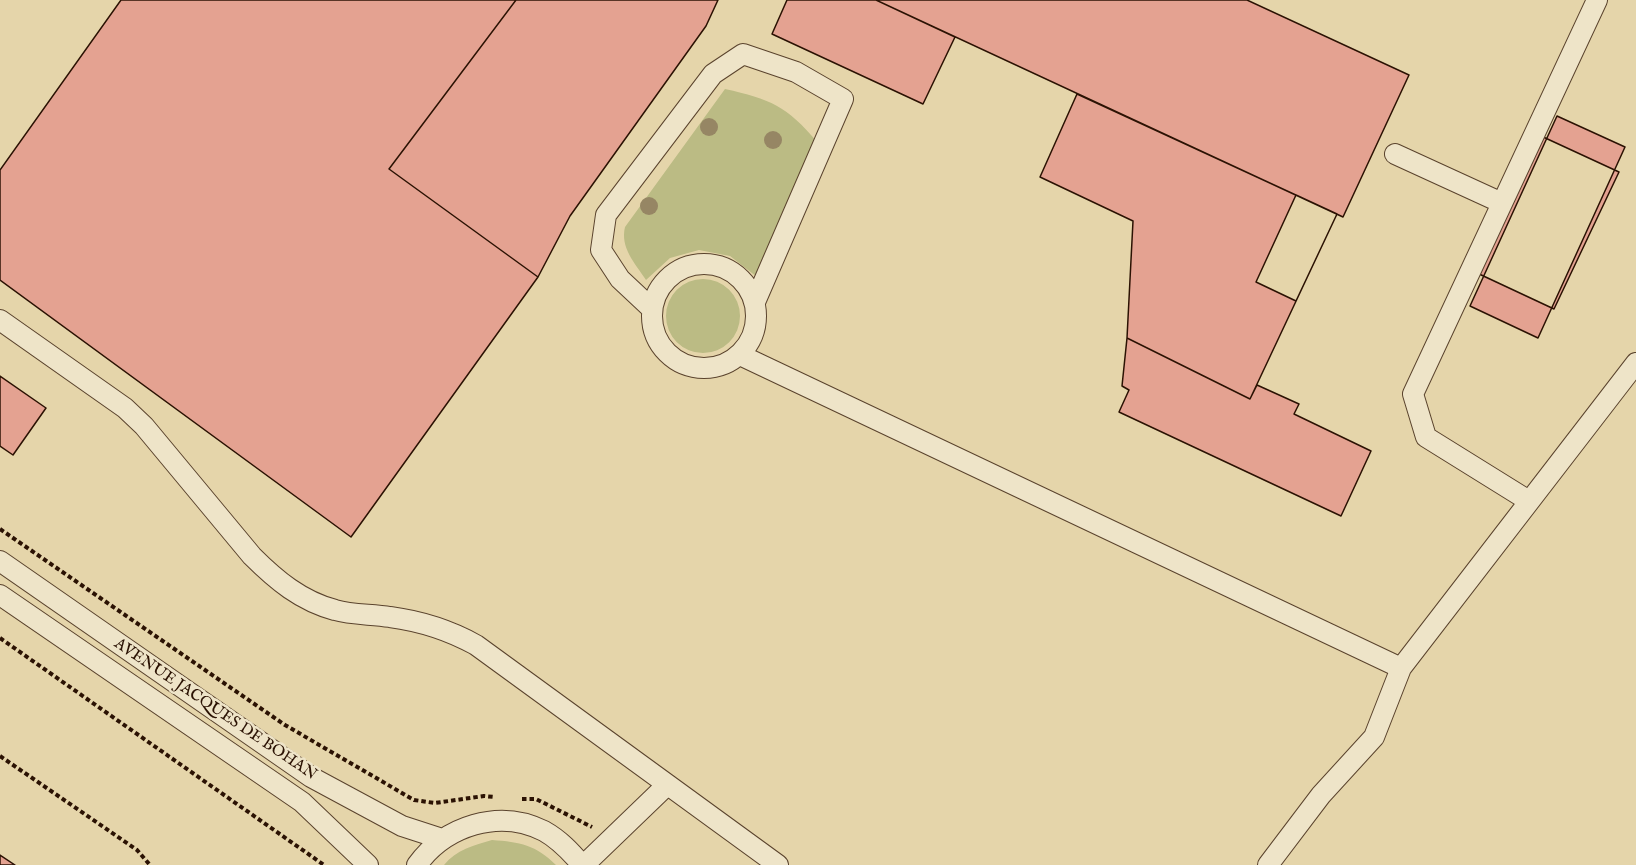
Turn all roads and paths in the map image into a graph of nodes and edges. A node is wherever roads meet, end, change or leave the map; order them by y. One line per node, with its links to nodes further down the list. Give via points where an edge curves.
1 (1597, 0): 3 (street)
2 (1395, 154): 3 (street)
3 (1502, 203): 9 (street, via 1413,394 1426,437)
4 (755, 302): 5 (street, via 735,273 701,264 684,268 669,278); 5 (street, via 843,99 796,72 743,54 713,74 606,215 601,250 620,279); 7 (street, via 755,330)
5 (652, 309): 7 (street, via 654,333 675,360 709,369)
6 (0, 320): 17 (street, via 125,408 252,556 289,589 337,611 392,617 450,631 476,645)
7 (740, 355): 14 (street)
8 (1636, 363): 9 (street)
9 (1528, 501): 14 (street)
10 (0, 529): 18 (path, via 285,725 414,800 435,803)
11 (0, 561): 20 (street, AVENUE JACQUES DE BOHAN, via 311,777 402,826)
12 (0, 595): 24 (street, AVENUE JACQUES DE BOHAN, via 302,802)
13 (0, 638): 23 (path)
14 (1401, 668): 28 (street, via 1374,737 1321,795)
15 (2, 758): 16 (path); 22 (path, via 136,850)
16 (0, 765)
17 (668, 785): 21 (street); 27 (street)
18 (505, 797)
19 (515, 798): 21 (path, via 536,800 605,834)
20 (442, 839): 25 (street); 26 (street, via 466,827 492,821 518,822 544,831 566,846)
21 (610, 841): 26 (street)
22 (150, 865)
23 (324, 865)
24 (368, 865)
25 (417, 865)
26 (583, 865)
27 (778, 865)
28 (1268, 865)

